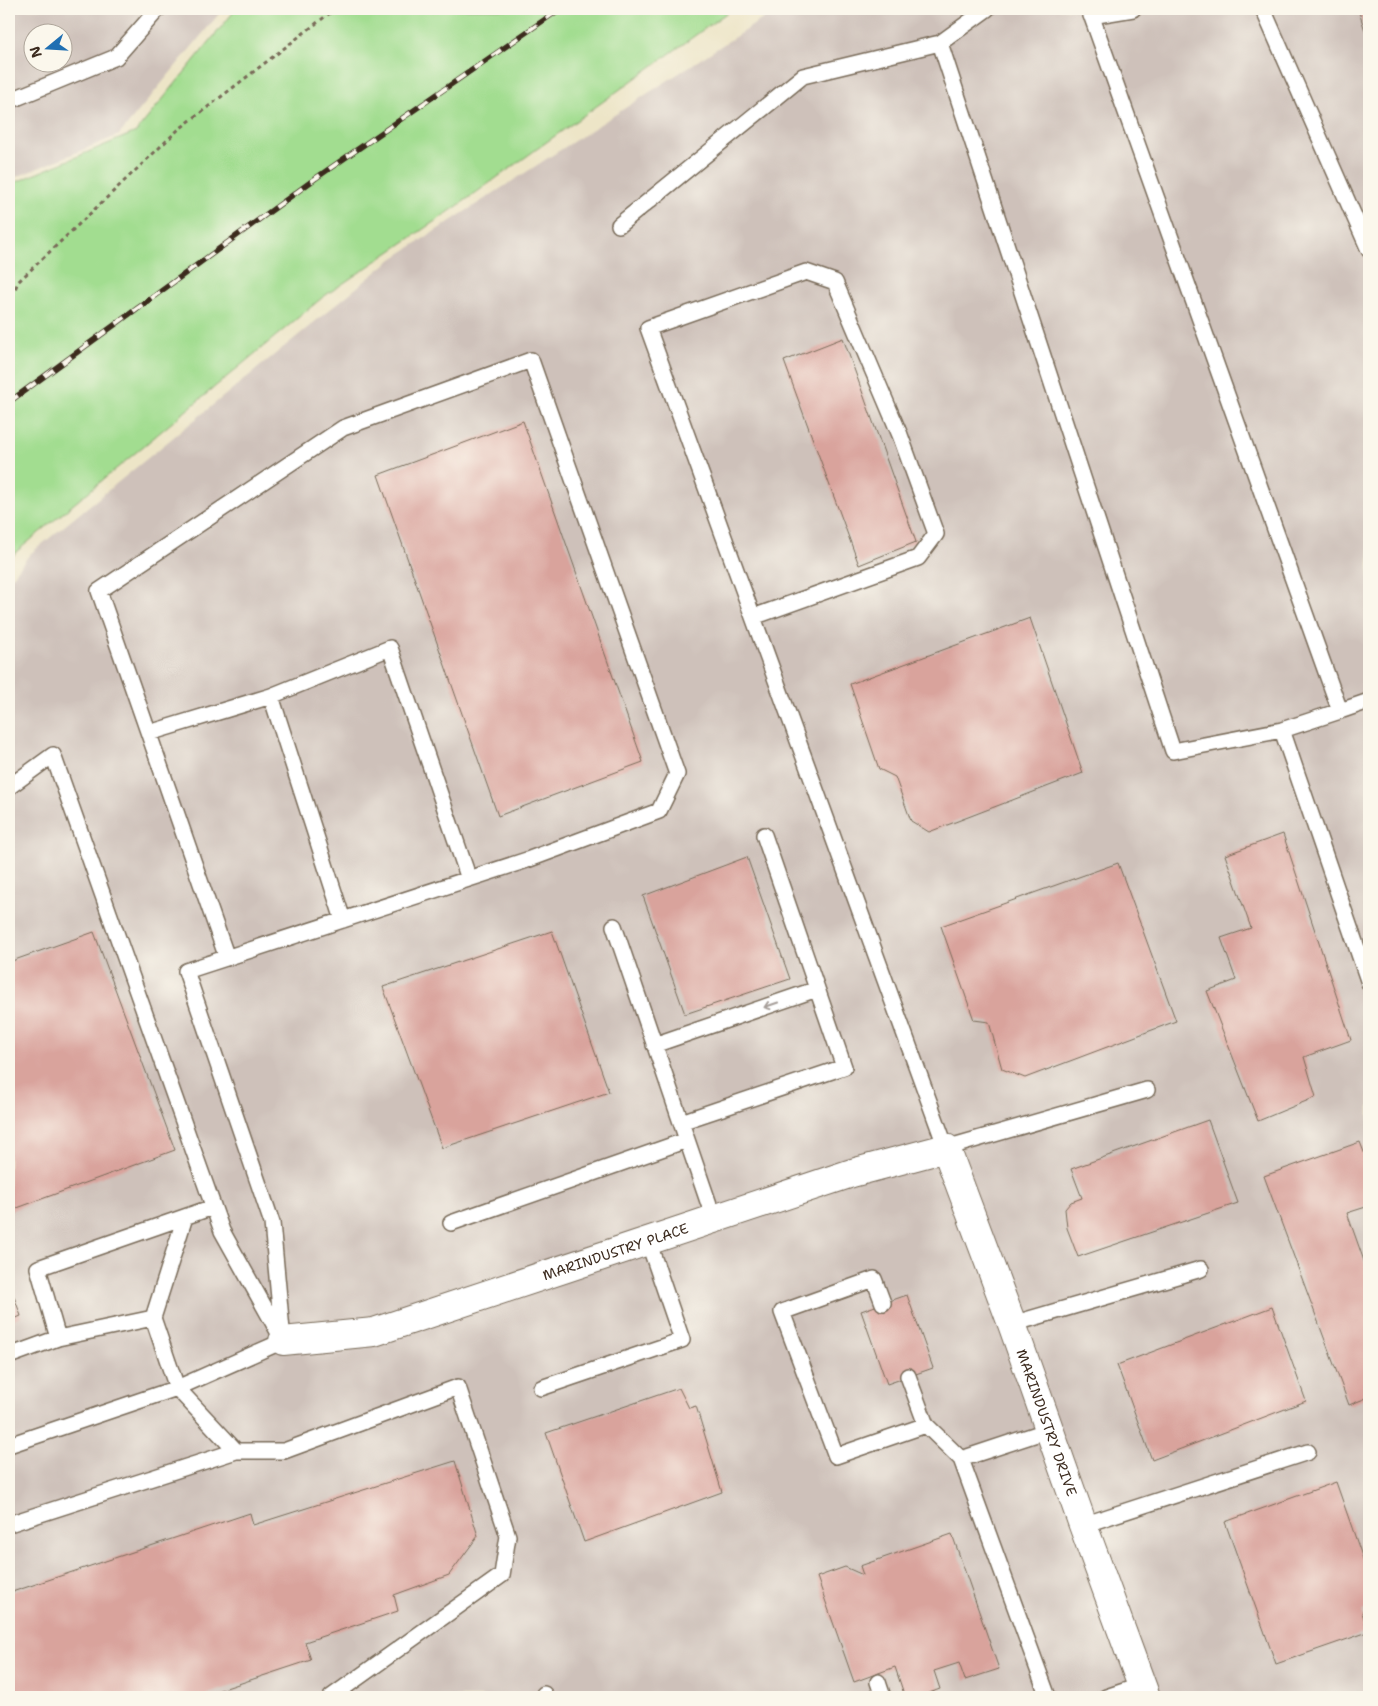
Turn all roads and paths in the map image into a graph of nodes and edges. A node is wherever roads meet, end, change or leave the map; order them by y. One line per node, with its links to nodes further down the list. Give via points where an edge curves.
1 (158, 9): 8 (lane, via 116,57)
2 (336, 9): 11 (path, via 178,130 18,282)
3 (987, 9): 7 (lane)
4 (1133, 9): 6 (lane)
5 (1262, 9): 10 (lane)
6 (1090, 12): 15 (lane)
7 (940, 43): 9 (lane, via 803,76); 16 (lane, via 1173,751)
8 (9, 101)
9 (619, 225)
10 (1369, 250)
11 (9, 303)
12 (753, 617): 12 (lane, via 648,328 806,272 835,282 900,435 936,534 918,558); 31 (lane)
13 (271, 696): 17 (lane); 20 (lane, via 390,648); 21 (lane)
14 (1369, 701): 15 (lane)
15 (1340, 711): 16 (lane)
16 (1282, 730): 24 (lane)
17 (149, 733): 20 (lane, via 99,591 343,428 531,360 677,774 659,811); 23 (lane)
18 (9, 787): 32 (lane, via 53,755)
19 (764, 835): 26 (lane)
20 (468, 879): 21 (lane)
21 (343, 920): 23 (lane)
22 (614, 926): 27 (lane)
23 (227, 958): 42 (lane, via 186,971 272,1223)
24 (1366, 963): 25 (lane)
25 (1369, 984)
26 (817, 989): 27 (lane, one-way to 27); 29 (lane, via 844,1067)
27 (654, 1045): 29 (lane)
28 (1147, 1090): 31 (lane)
29 (681, 1122): 30 (lane)
30 (687, 1140): 34 (lane); 35 (lane)
31 (946, 1148): 34 (street, MARINDUSTRY PLACE, via 852,1172); 40 (street, MARINDUSTRY DRIVE)
32 (213, 1207): 33 (lane); 42 (lane, via 222,1231)
33 (185, 1217): 39 (lane); 41 (lane, via 38,1268)
34 (714, 1219): 36 (street, MARINDUSTRY PLACE)
35 (451, 1223)
36 (648, 1241): 42 (street, MARINDUSTRY PLACE, via 374,1332); 46 (lane, via 682,1340)
37 (1201, 1269): 40 (lane)
38 (883, 1303): 47 (lane, via 874,1280 782,1312 836,1456)
39 (153, 1318): 41 (lane); 45 (lane)
40 (1012, 1324): 48 (street, MARINDUSTRY DRIVE)
41 (58, 1338): 43 (lane)
42 (283, 1341): 45 (lane)
43 (9, 1356)
44 (908, 1376): 47 (lane)
45 (177, 1388): 49 (lane); 50 (lane)
46 (541, 1388)
47 (926, 1425): 52 (lane)
48 (1049, 1430): 52 (lane); 54 (street, MARINDUSTRY DRIVE)
49 (9, 1445)
50 (236, 1451): 53 (lane); 57 (lane, via 284,1451 458,1387 508,1536 502,1575)
51 (1308, 1452): 54 (lane)
52 (961, 1459): 59 (lane)
53 (9, 1524)
54 (1083, 1525): 56 (street, MARINDUSTRY DRIVE)
55 (878, 1682): 58 (lane)
56 (1144, 1691): 60 (lane)
57 (331, 1697)
58 (884, 1697)
59 (1048, 1697)
60 (1106, 1697)

